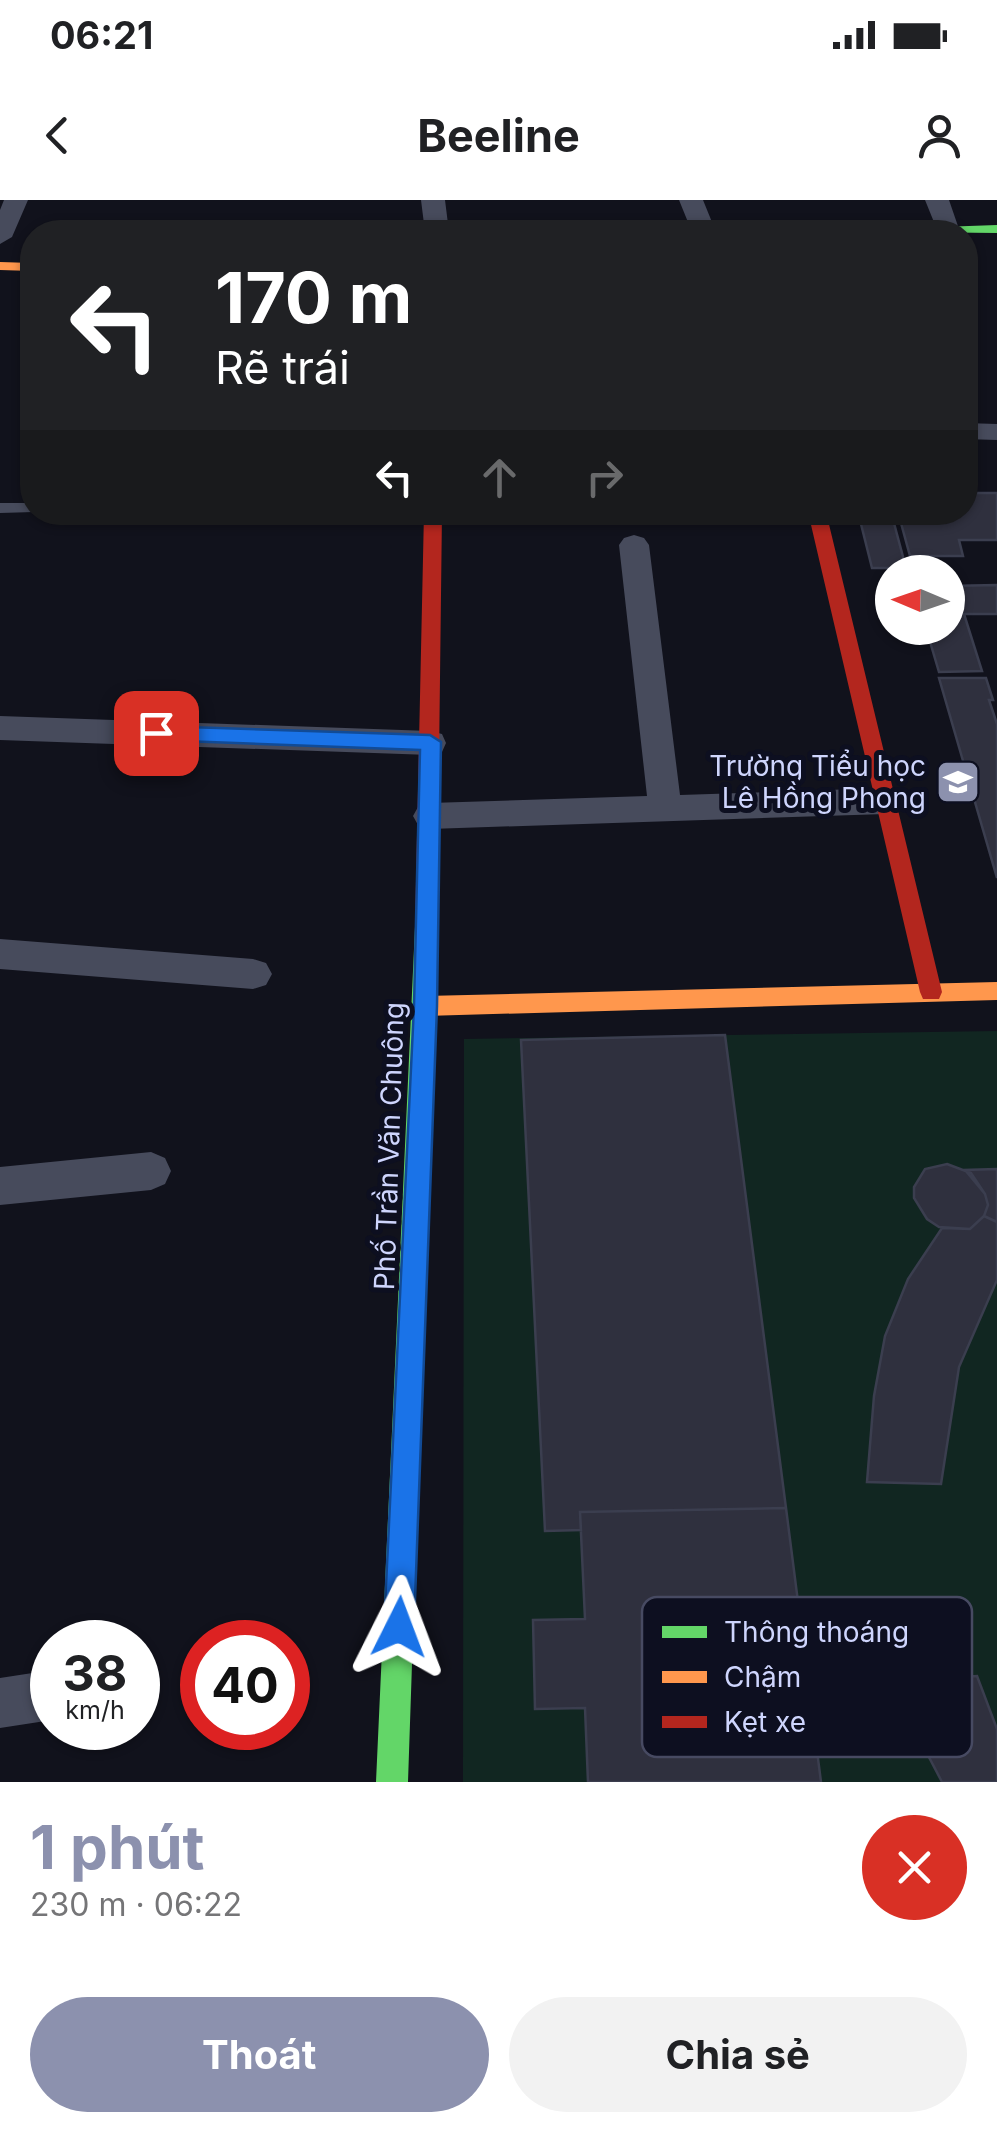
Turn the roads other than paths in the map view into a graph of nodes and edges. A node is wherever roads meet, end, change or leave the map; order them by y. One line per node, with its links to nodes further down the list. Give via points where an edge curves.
1 (16, 200): 2 (street)
2 (0, 240)
3 (432, 525): 7 (street, Phố Trần Văn Chuông)
4 (821, 525): 8 (street)
5 (634, 545): 9 (street)
6 (0, 728): 7 (street)
7 (430, 742): 10 (street, Phố Trần Văn Chuông)
8 (884, 801): 9 (street); 14 (street)
9 (665, 808): 10 (street)
10 (430, 816): 15 (street, Phố Trần Văn Chuông)
11 (0, 954): 12 (street)
12 (253, 974)
13 (997, 991): 14 (street)
14 (930, 992): 15 (street)
15 (426, 1006): 20 (street, Phố Trần Văn Chuông)
16 (151, 1171): 17 (street)
17 (0, 1186)
18 (30, 1698): 19 (street)
19 (0, 1703)
20 (392, 1782)

